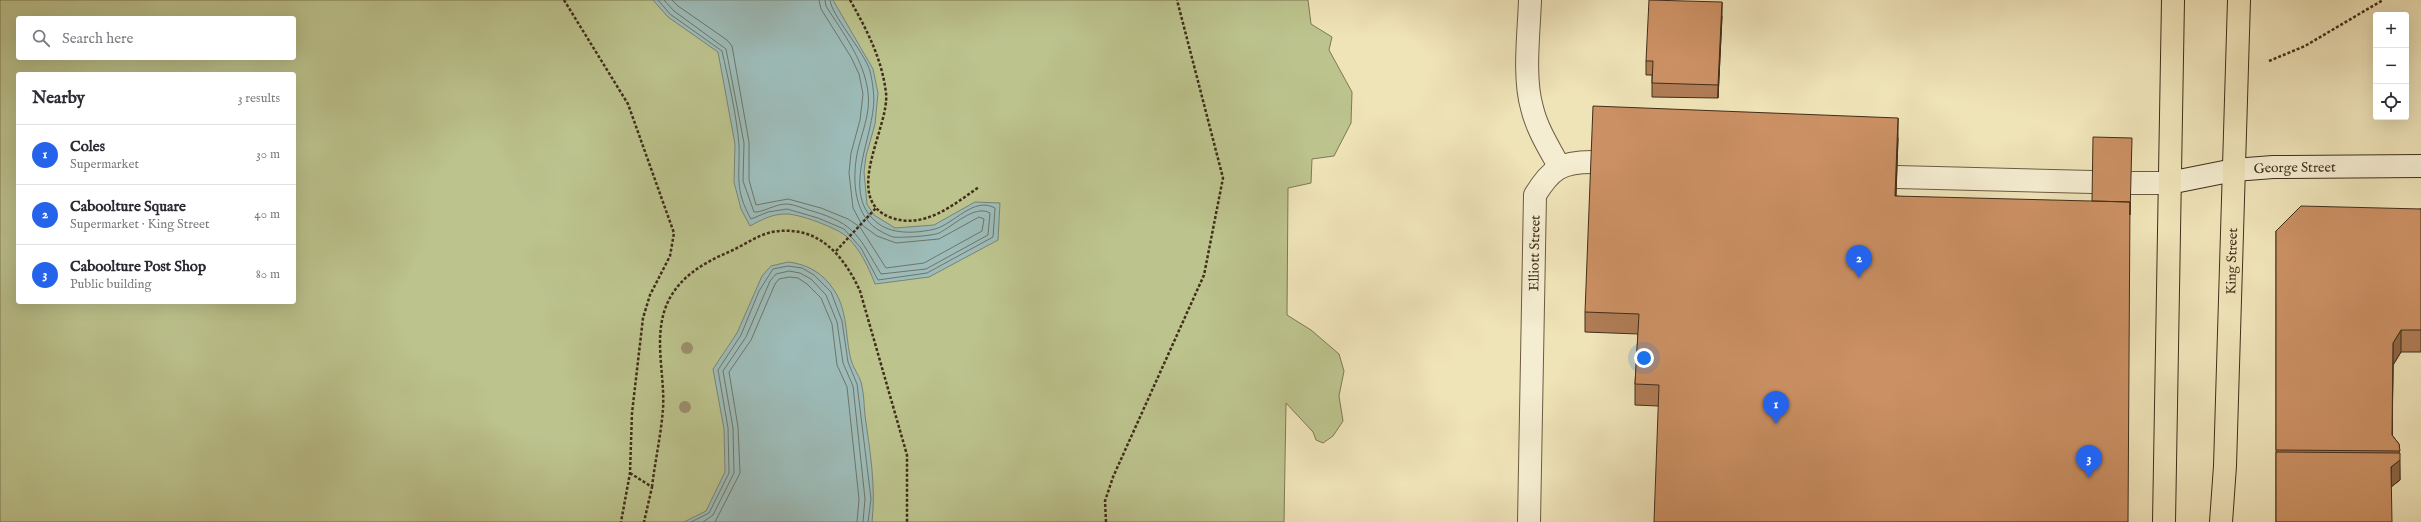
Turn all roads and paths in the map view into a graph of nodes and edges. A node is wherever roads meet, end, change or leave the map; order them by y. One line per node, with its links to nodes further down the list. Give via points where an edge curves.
1 (564, 0): 20 (path, via 628,104 674,234 670,256 650,295 643,318 634,397)
2 (850, 0): 18 (path, via 869,34 880,66 886,95 868,182)
3 (1177, 0): 25 (path, via 1223,178 1204,275 1113,477 1105,501)
4 (1530, 0): 10 (street, via 1531,107 1538,128)
5 (2173, 0): 15 (main road)
6 (2239, 0): 12 (main road, King Street)
7 (2383, 0): 8 (path, via 2305,46)
8 (2266, 62)
9 (1592, 162): 10 (street, via 1574,162)
10 (1559, 166): 26 (street, Elliott Street, via 1545,179 1535,195 1533,214)
11 (2421, 166): 12 (street, George Street, via 2273,167)
12 (2234, 170): 15 (street, George Street); 28 (main road, King Street)
13 (1897, 177): 14 (street)
14 (2092, 182)
15 (2169, 182): 16 (street, George Street); 27 (main road)
16 (2131, 183)
17 (979, 187): 18 (path, via 950,208 926,219 904,222 884,215)
18 (876, 208): 19 (path)
19 (836, 251): 21 (path, via 825,241 810,236 772,232 709,260 692,272 675,290 665,309 661,331 663,409); 24 (path, via 850,270 860,291 907,455)
20 (630, 473): 21 (path); 22 (path)
21 (652, 487): 23 (path)
22 (621, 522)
23 (644, 522)
24 (907, 522)
25 (1106, 522)
26 (1529, 522)
27 (2164, 522)
28 (2221, 522)

